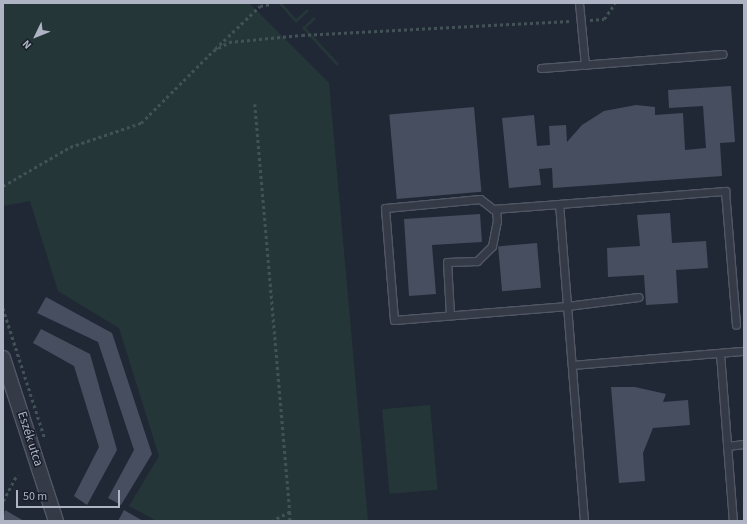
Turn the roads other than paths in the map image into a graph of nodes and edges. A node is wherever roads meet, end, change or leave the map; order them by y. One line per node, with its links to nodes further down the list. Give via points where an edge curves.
1 (579, 3): 3 (lane)
2 (722, 54): 3 (lane)
3 (585, 65): 4 (lane)
4 (541, 68)
5 (559, 204): 6 (lane); 8 (lane); 10 (lane, via 725,191)
6 (496, 209): 9 (lane, via 497,222 492,246 477,261 447,262); 9 (lane, via 480,199 385,208 394,320)
7 (638, 297): 8 (lane)
8 (567, 306): 9 (lane); 14 (lane)
9 (450, 315)
10 (736, 325)
11 (744, 351): 12 (lane)
12 (720, 353): 14 (lane); 16 (lane)
13 (3, 358): 17 (street, Eszék utca)
14 (572, 365): 18 (lane)
15 (744, 444): 16 (lane)
16 (727, 446): 19 (lane)
17 (56, 521)
18 (584, 521)
19 (733, 521)

